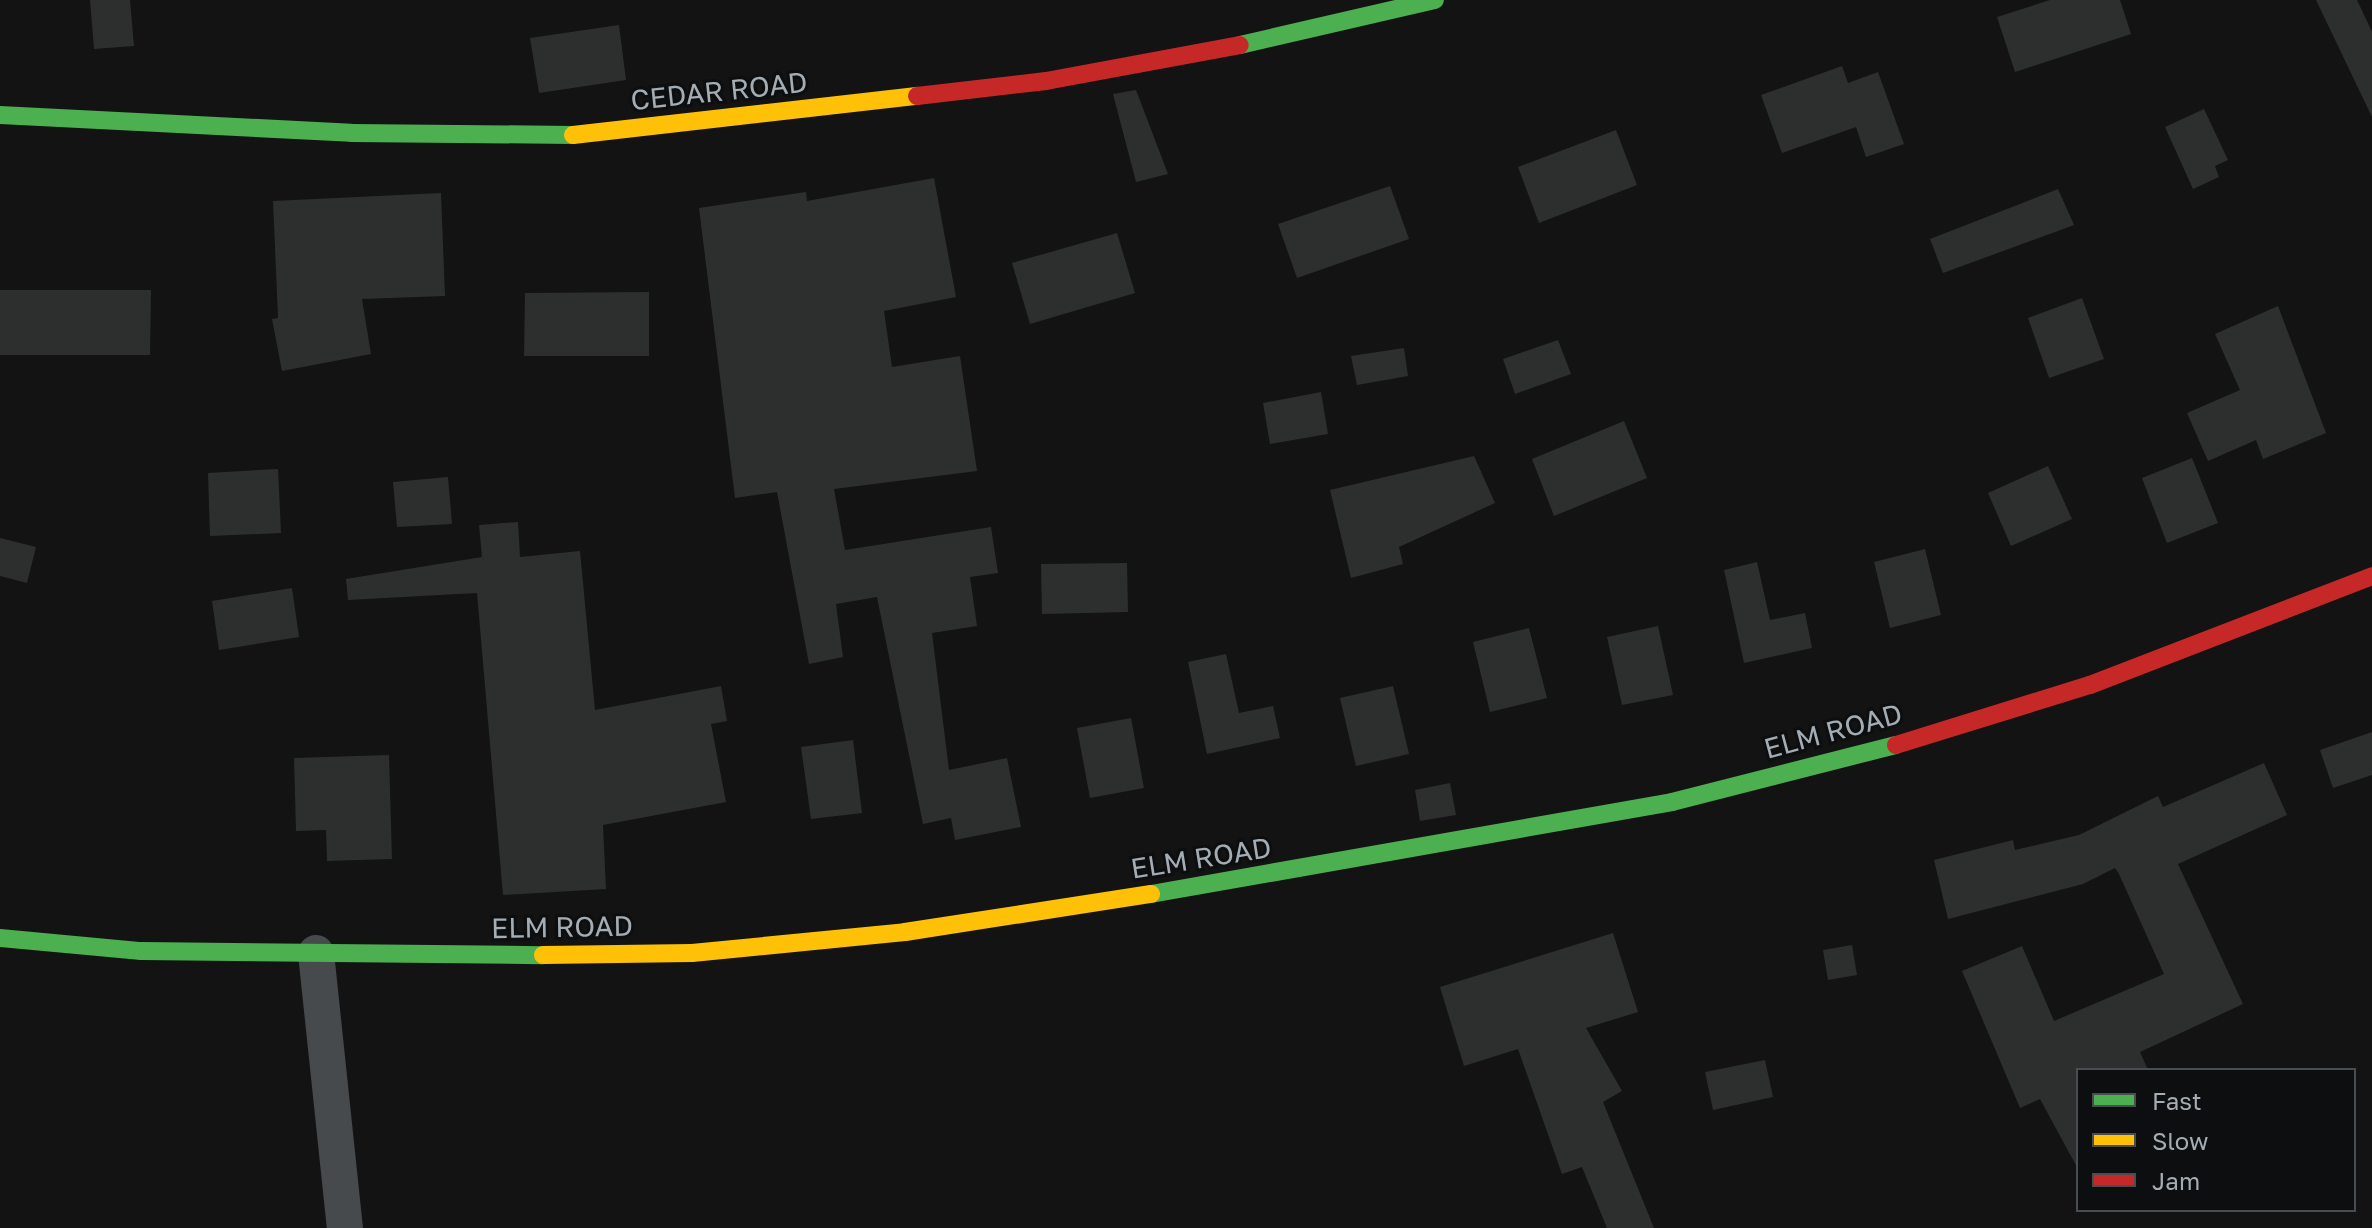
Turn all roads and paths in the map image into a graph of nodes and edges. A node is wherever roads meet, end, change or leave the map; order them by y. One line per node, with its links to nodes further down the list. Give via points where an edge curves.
1 (1435, 0): 2 (street, CEDAR ROAD, via 1256,42 1046,81 556,137)
2 (0, 115)
3 (2372, 576): 5 (street, ELM ROAD, via 2090,685 1879,750 1672,802 1462,844 905,932 692,953)
4 (0, 938): 5 (street, ELM ROAD, via 141,951)
5 (316, 953): 6 (street)
6 (345, 1228)

